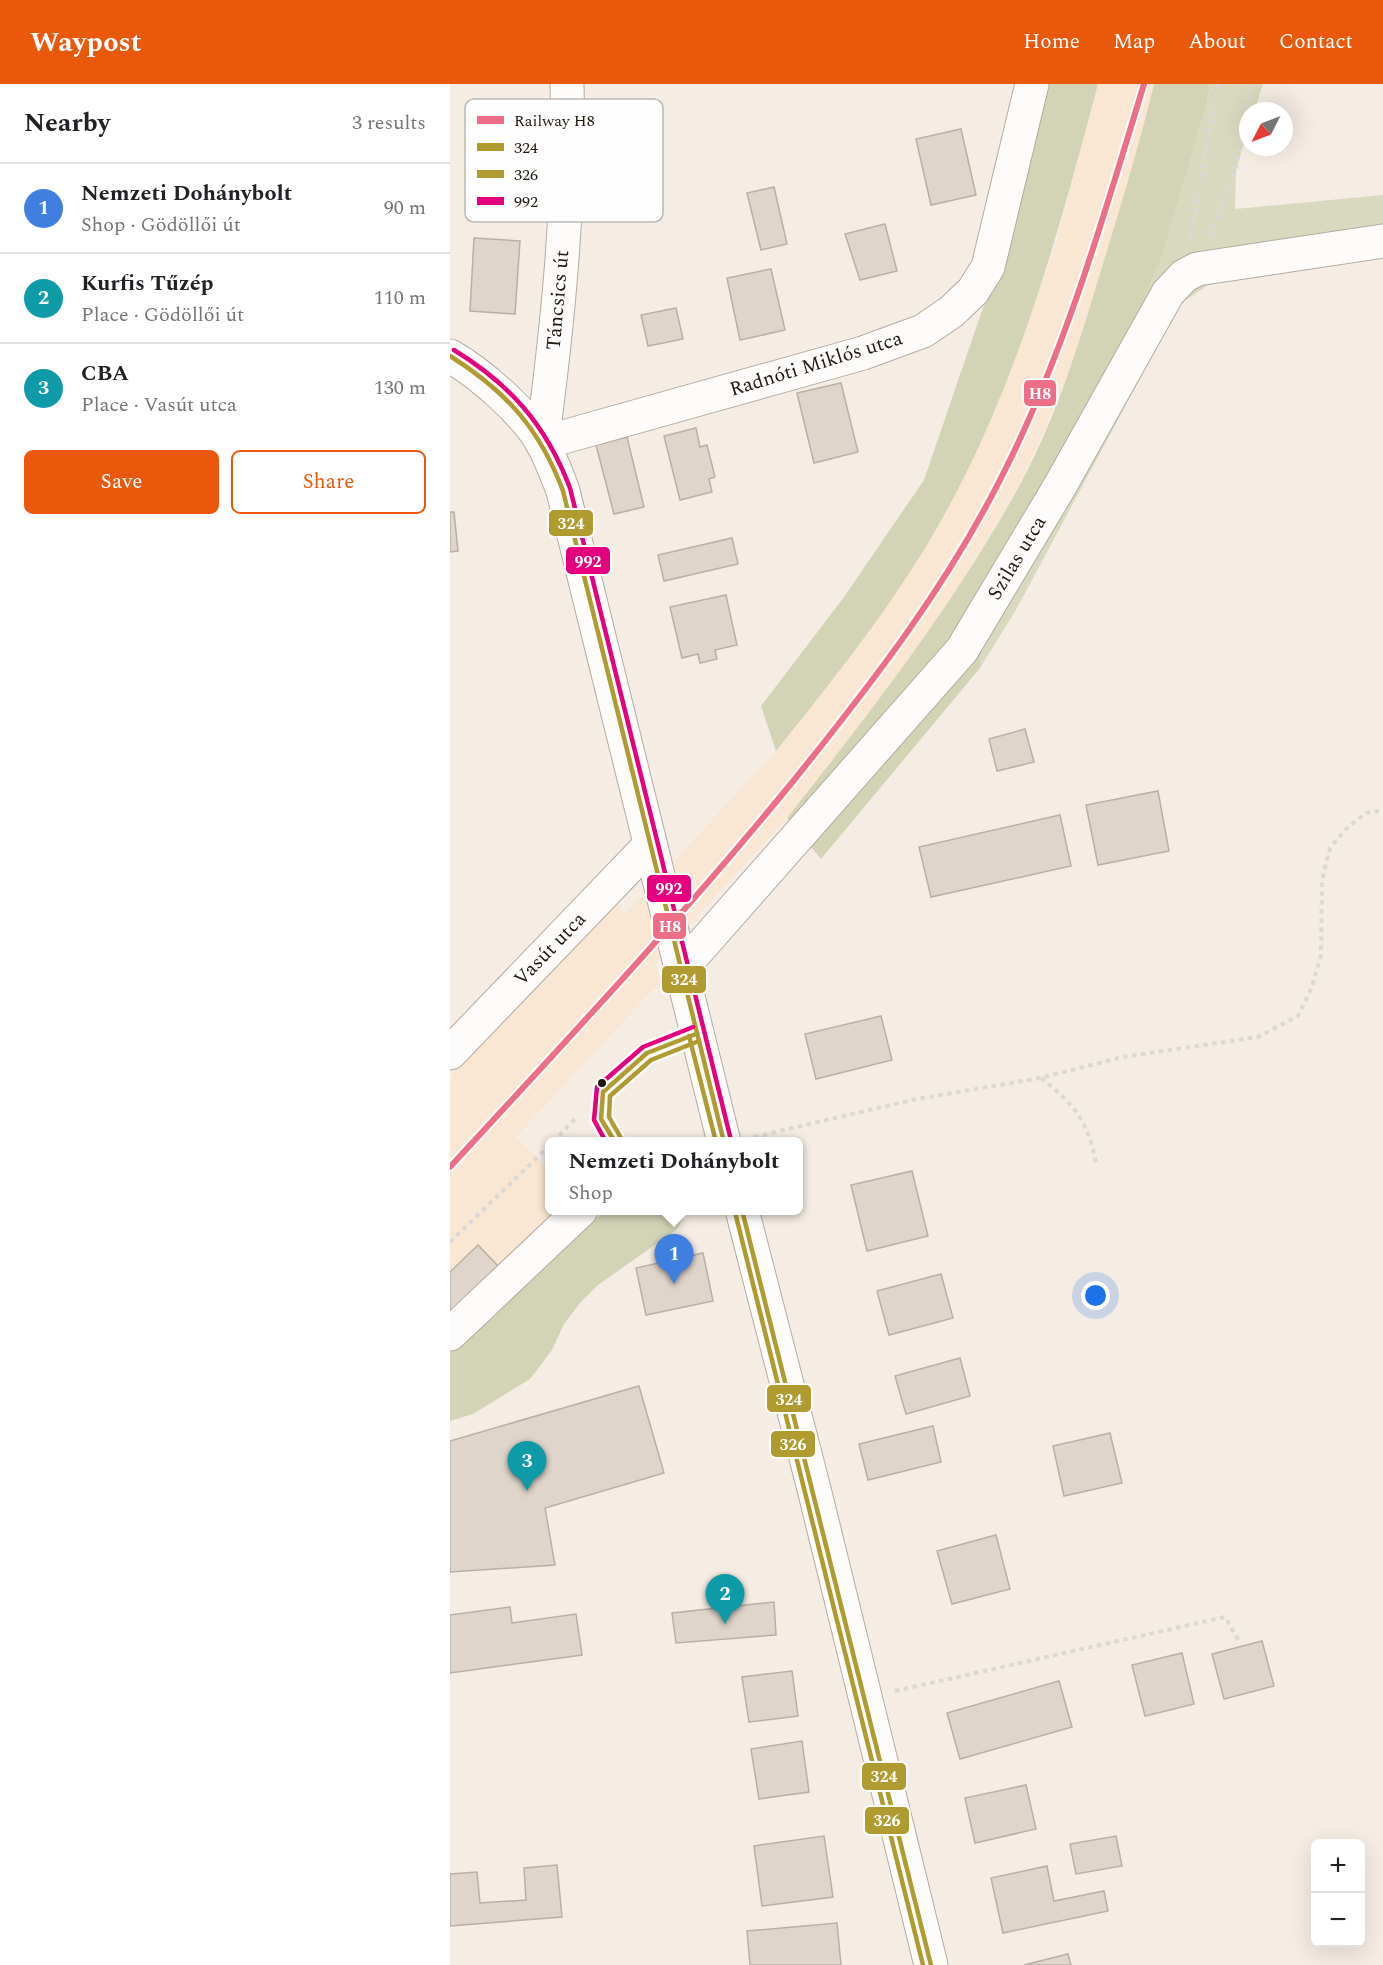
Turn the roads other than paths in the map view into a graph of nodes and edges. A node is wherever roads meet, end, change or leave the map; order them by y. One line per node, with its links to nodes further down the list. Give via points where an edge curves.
1 (567, 84): 3 (street, Táncsics út)
2 (1032, 84): 7 (street, Radnóti Miklós utca, via 988,267 973,291 951,312 923,331 863,353)
3 (567, 99)
4 (564, 222): 7 (street, Táncsics út, via 558,318)
5 (1383, 241): 9 (street, Szilas utca, via 1191,272 1168,293 962,650)
6 (450, 356): 7 (street, via 468,366 507,401)
7 (542, 442): 8 (street, via 563,491)
8 (650, 845): 9 (street); 11 (street, Vasút utca)
9 (681, 969): 10 (street)
10 (696, 1034): 12 (lane, via 647,1053 603,1092 601,1119); 13 (street)
11 (450, 1053)
12 (612, 1137)
13 (734, 1137)
14 (576, 1215): 16 (street)
15 (743, 1215): 17 (street)
16 (450, 1334)
17 (931, 1965)

